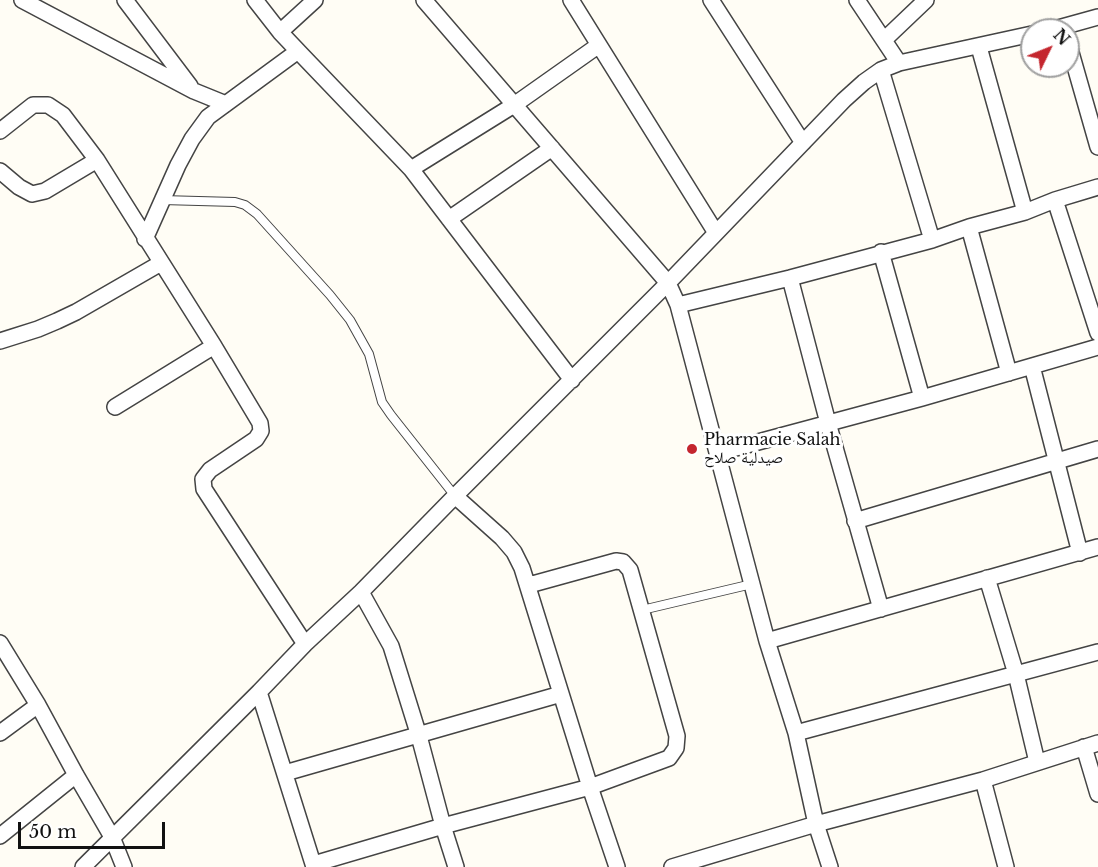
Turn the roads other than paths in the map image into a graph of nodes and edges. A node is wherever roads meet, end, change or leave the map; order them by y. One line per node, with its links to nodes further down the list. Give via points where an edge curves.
1 (22, 0): 21 (street)
2 (125, 0): 21 (street)
3 (255, 0): 12 (street)
4 (315, 0): 12 (street)
5 (424, 0): 23 (street)
6 (571, 0): 15 (street)
7 (711, 0): 25 (street)
8 (857, 0): 14 (street)
9 (926, 0): 14 (street)
10 (1098, 17): 11 (street)
11 (1080, 24)
12 (280, 32): 17 (street)
13 (1020, 37): 16 (street)
14 (884, 40): 18 (street)
15 (599, 45): 23 (street); 37 (street)
16 (979, 47): 18 (street); 34 (street)
17 (298, 51): 22 (street); 29 (street)
18 (899, 63): 19 (street)
19 (881, 70): 25 (street, via 844,100); 39 (street)
20 (1076, 78): 26 (street)
21 (194, 91): 22 (street)
22 (226, 104): 32 (street, via 208,117 192,139)
23 (514, 105): 27 (street); 29 (street)
24 (0, 131): 28 (street, via 33,105 48,105 63,114)
25 (803, 143): 37 (street)
26 (1098, 147)
27 (552, 148): 35 (street); 43 (street)
28 (97, 160): 30 (street, via 45,191 32,194); 38 (street)
29 (411, 169): 35 (street)
30 (0, 171)
31 (1098, 187): 33 (street)
32 (162, 200): 38 (street); 58 (lane, via 235,202 257,214 350,320 369,354 382,402)
33 (1055, 201): 34 (street); 45 (street)
34 (1024, 212): 36 (street)
35 (449, 219): 51 (street)
36 (969, 227): 39 (street); 50 (street)
37 (716, 233): 43 (street)
38 (145, 239): 41 (street)
39 (932, 240): 40 (street)
40 (881, 252): 42 (street); 52 (street)
41 (161, 263): 46 (street, via 76,312); 47 (street)
42 (790, 278): 44 (street); 54 (street)
43 (668, 283): 44 (street); 51 (street)
44 (678, 305): 56 (street)
45 (1098, 333)
46 (0, 341)
47 (214, 346): 53 (street); 69 (street, via 260,423 261,432 210,470 203,479 204,489)
48 (1098, 347): 49 (street)
49 (1032, 366): 50 (street); 57 (street)
50 (1009, 373): 52 (street)
51 (572, 380): 58 (street)
52 (922, 398): 54 (street)
53 (114, 407)
54 (828, 423): 56 (street); 59 (street)
55 (1098, 449): 57 (street)
56 (717, 453): 63 (street)
57 (1056, 460): 59 (street); 61 (street)
58 (455, 496): 64 (street, via 514,552); 65 (street)
59 (855, 520): 66 (street)
60 (1098, 548): 61 (street)
61 (1080, 553): 62 (street)
62 (987, 578): 66 (street); 72 (street)
63 (752, 584): 67 (lane); 68 (street)
64 (528, 585): 67 (street, via 623,562 630,570); 74 (street)
65 (361, 592): 69 (street); 78 (street, via 391,646)
66 (881, 609): 68 (street)
67 (642, 610): 84 (street, via 677,736 676,748 669,758)
68 (767, 641): 77 (street)
69 (305, 644): 73 (street)
70 (0, 645): 75 (street)
71 (1098, 652): 72 (street)
72 (1016, 674): 77 (street); 80 (street)
73 (259, 692): 81 (street); 89 (street)
74 (561, 694): 78 (street); 84 (street)
75 (38, 705): 76 (street); 82 (street)
76 (0, 733)
77 (796, 733): 86 (street)
78 (419, 735): 81 (street); 87 (street)
79 (1091, 745): 80 (street); 85 (street)
80 (1037, 762): 83 (street)
81 (285, 773): 90 (street)
82 (76, 775): 88 (street); 89 (street)
83 (983, 780): 86 (street); 97 (street)
84 (590, 787): 87 (street); 94 (street)
85 (1098, 795)
86 (816, 824): 95 (street); 96 (street)
87 (443, 826): 90 (street); 93 (street)
88 (0, 836)
89 (112, 837): 91 (street); 92 (street)
90 (314, 866)
91 (83, 867)
92 (124, 867)
93 (456, 867)
94 (617, 867)
95 (672, 867)
96 (830, 867)
97 (1006, 867)

